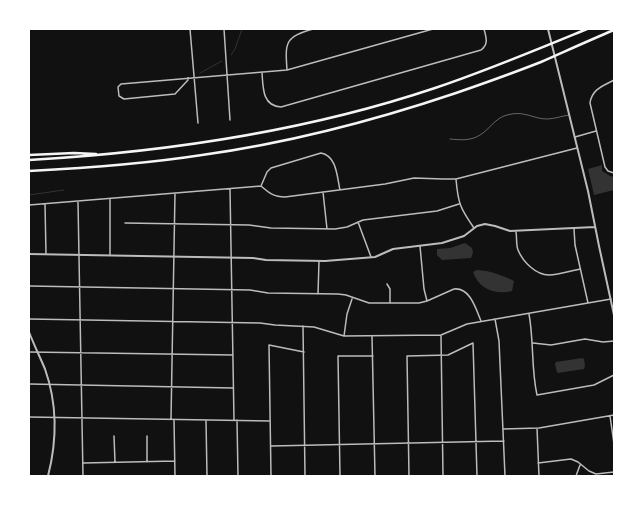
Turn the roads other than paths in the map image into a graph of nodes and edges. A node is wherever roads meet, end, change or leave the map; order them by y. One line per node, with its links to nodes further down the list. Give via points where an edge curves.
1 (190, 29): 13 (street)
2 (224, 29): 11 (street)
3 (313, 29): 9 (street, via 295,35 289,41 286,49)
4 (433, 29): 9 (street)
5 (484, 29): 10 (street, via 487,41 481,50 281,107 271,104 264,95)
6 (548, 29): 15 (street)
7 (587, 29): 23 (highway, via 478,73 364,109 252,134)
8 (614, 30): 25 (highway, via 487,82 337,128 204,155 120,165)
9 (287, 70): 10 (street)
10 (262, 72): 11 (street)
11 (227, 75): 13 (street); 16 (street)
12 (188, 78): 12 (street, via 121,84 118,86 119,96 124,99 176,94); 13 (street)
13 (194, 78): 17 (street)
14 (614, 80): 18 (street, via 592,95 590,103)
15 (569, 114): 19 (street); 20 (lane, via 548,119 517,113 507,115 496,120 480,135 462,140)
16 (230, 120)
17 (198, 123)
18 (597, 131): 19 (street); 26 (street, via 605,167)
19 (575, 137): 21 (street)
20 (450, 138)
21 (577, 148): 27 (street); 44 (street)
22 (29, 155): 23 (highway)
23 (108, 155): 24 (highway)
24 (29, 160)
25 (29, 171)
26 (614, 173)
27 (456, 179): 30 (street, via 414,178); 36 (street)
28 (261, 186): 29 (street); 30 (street, via 271,168 321,153 328,155 332,160); 31 (street, via 279,197)
29 (230, 189): 32 (street); 41 (street)
30 (340, 190): 31 (street)
31 (323, 192): 45 (street)
32 (175, 193): 33 (street); 40 (street)
33 (110, 199): 34 (street); 51 (street)
34 (78, 201): 35 (street); 50 (street)
35 (45, 204): 37 (street); 49 (street)
36 (459, 204): 38 (street, via 437,211); 42 (street)
37 (29, 206)
38 (358, 222): 45 (street, via 342,228); 54 (street)
39 (125, 223): 40 (street)
40 (175, 224): 41 (street); 52 (street)
41 (231, 225): 45 (street); 53 (street)
42 (474, 228): 46 (street, via 486,224 507,231); 47 (street, via 459,238)
43 (574, 228): 44 (street); 46 (street); 56 (street)
44 (595, 228): 64 (street)
45 (327, 229)
46 (516, 231): 56 (street, via 519,252 538,272 552,275)
47 (420, 246): 54 (street, via 393,249); 65 (street)
48 (29, 254): 49 (street)
49 (46, 254): 50 (street)
50 (79, 255): 51 (street); 59 (street)
51 (110, 255): 52 (street)
52 (174, 256): 53 (street); 60 (street)
53 (232, 257): 55 (street); 61 (street)
54 (370, 257): 55 (street)
55 (319, 261): 62 (street)
56 (580, 268): 67 (street)
57 (387, 284): 66 (street, via 390,289)
58 (29, 286): 59 (street)
59 (80, 287): 60 (street); 72 (street)
60 (174, 289): 61 (street); 74 (street)
61 (232, 290): 62 (street); 75 (street)
62 (318, 294): 63 (street, via 346,295)
63 (352, 298): 66 (street, via 370,303); 79 (street)
64 (611, 299): 67 (street); 69 (street)
65 (427, 302): 66 (street); 73 (street, via 454,289 462,289 469,295)
66 (390, 303)
67 (588, 303): 68 (street)
68 (529, 313): 71 (street); 82 (street)
69 (614, 315)
70 (29, 319): 72 (street)
71 (495, 319): 73 (street); 109 (street)
72 (80, 320): 74 (street); 86 (street)
73 (481, 321): 78 (street)
74 (173, 322): 75 (street); 87 (street)
75 (233, 323): 76 (street); 88 (street)
76 (303, 326): 79 (street); 85 (street)
77 (29, 332): 84 (street)
78 (441, 335): 80 (street); 89 (street)
79 (344, 336): 80 (street)
80 (372, 336): 90 (street)
81 (614, 341): 82 (street, via 585,339 551,345)
82 (533, 343): 91 (street, via 537,395 594,385)
83 (29, 352): 84 (street)
84 (37, 352): 86 (street); 93 (street)
85 (304, 352): 107 (street, via 269,346); 119 (street)
86 (81, 353): 87 (street); 94 (street)
87 (172, 354): 88 (street); 95 (street)
88 (233, 355): 96 (street)
89 (441, 355): 112 (street, via 448,355 473,344); 114 (street); 115 (street, via 407,356)
90 (373, 356): 116 (street, via 338,356); 117 (street)
91 (614, 375)
92 (29, 384): 93 (street)
93 (48, 384): 94 (street); 100 (street)
94 (81, 385): 95 (street); 101 (street)
95 (172, 387): 96 (street); 102 (street)
96 (234, 388): 105 (street)
97 (614, 415): 98 (street)
98 (610, 416): 108 (street); 118 (street)
99 (29, 417): 100 (street)
100 (54, 417): 101 (street); 128 (street, via 53,457)
101 (82, 418): 102 (street); 124 (street)
102 (171, 419): 103 (street)
103 (174, 419): 104 (street); 121 (street)
104 (206, 420): 105 (street); 131 (street)
105 (234, 420): 106 (street)
106 (238, 420): 107 (street); 132 (street)
107 (270, 421): 120 (street)
108 (537, 428): 109 (street); 125 (street)
109 (503, 429): 113 (street)
110 (114, 436): 122 (street)
111 (147, 436): 123 (street)
112 (476, 441): 113 (street); 114 (street); 139 (street)
113 (504, 441): 140 (street)
114 (442, 442): 115 (street); 138 (street)
115 (408, 443): 117 (street); 137 (street)
116 (339, 444): 117 (street); 119 (street); 135 (street)
117 (374, 444): 136 (street)
118 (614, 444)
119 (304, 445): 120 (street); 134 (street)
120 (271, 446): 133 (street)
121 (175, 461): 123 (street); 130 (street)
122 (115, 462): 123 (street); 124 (street)
123 (147, 462)
124 (83, 463): 129 (street)
125 (538, 463): 126 (street, via 567,458); 141 (street)
126 (581, 464): 127 (street, via 596,474); 142 (street)
127 (614, 472)
128 (48, 476)
129 (83, 476)
130 (175, 476)
131 (207, 476)
132 (238, 476)
133 (271, 476)
134 (305, 476)
135 (340, 476)
136 (375, 476)
137 (409, 476)
138 (443, 476)
139 (477, 476)
140 (505, 476)
141 (539, 476)
142 (576, 476)

